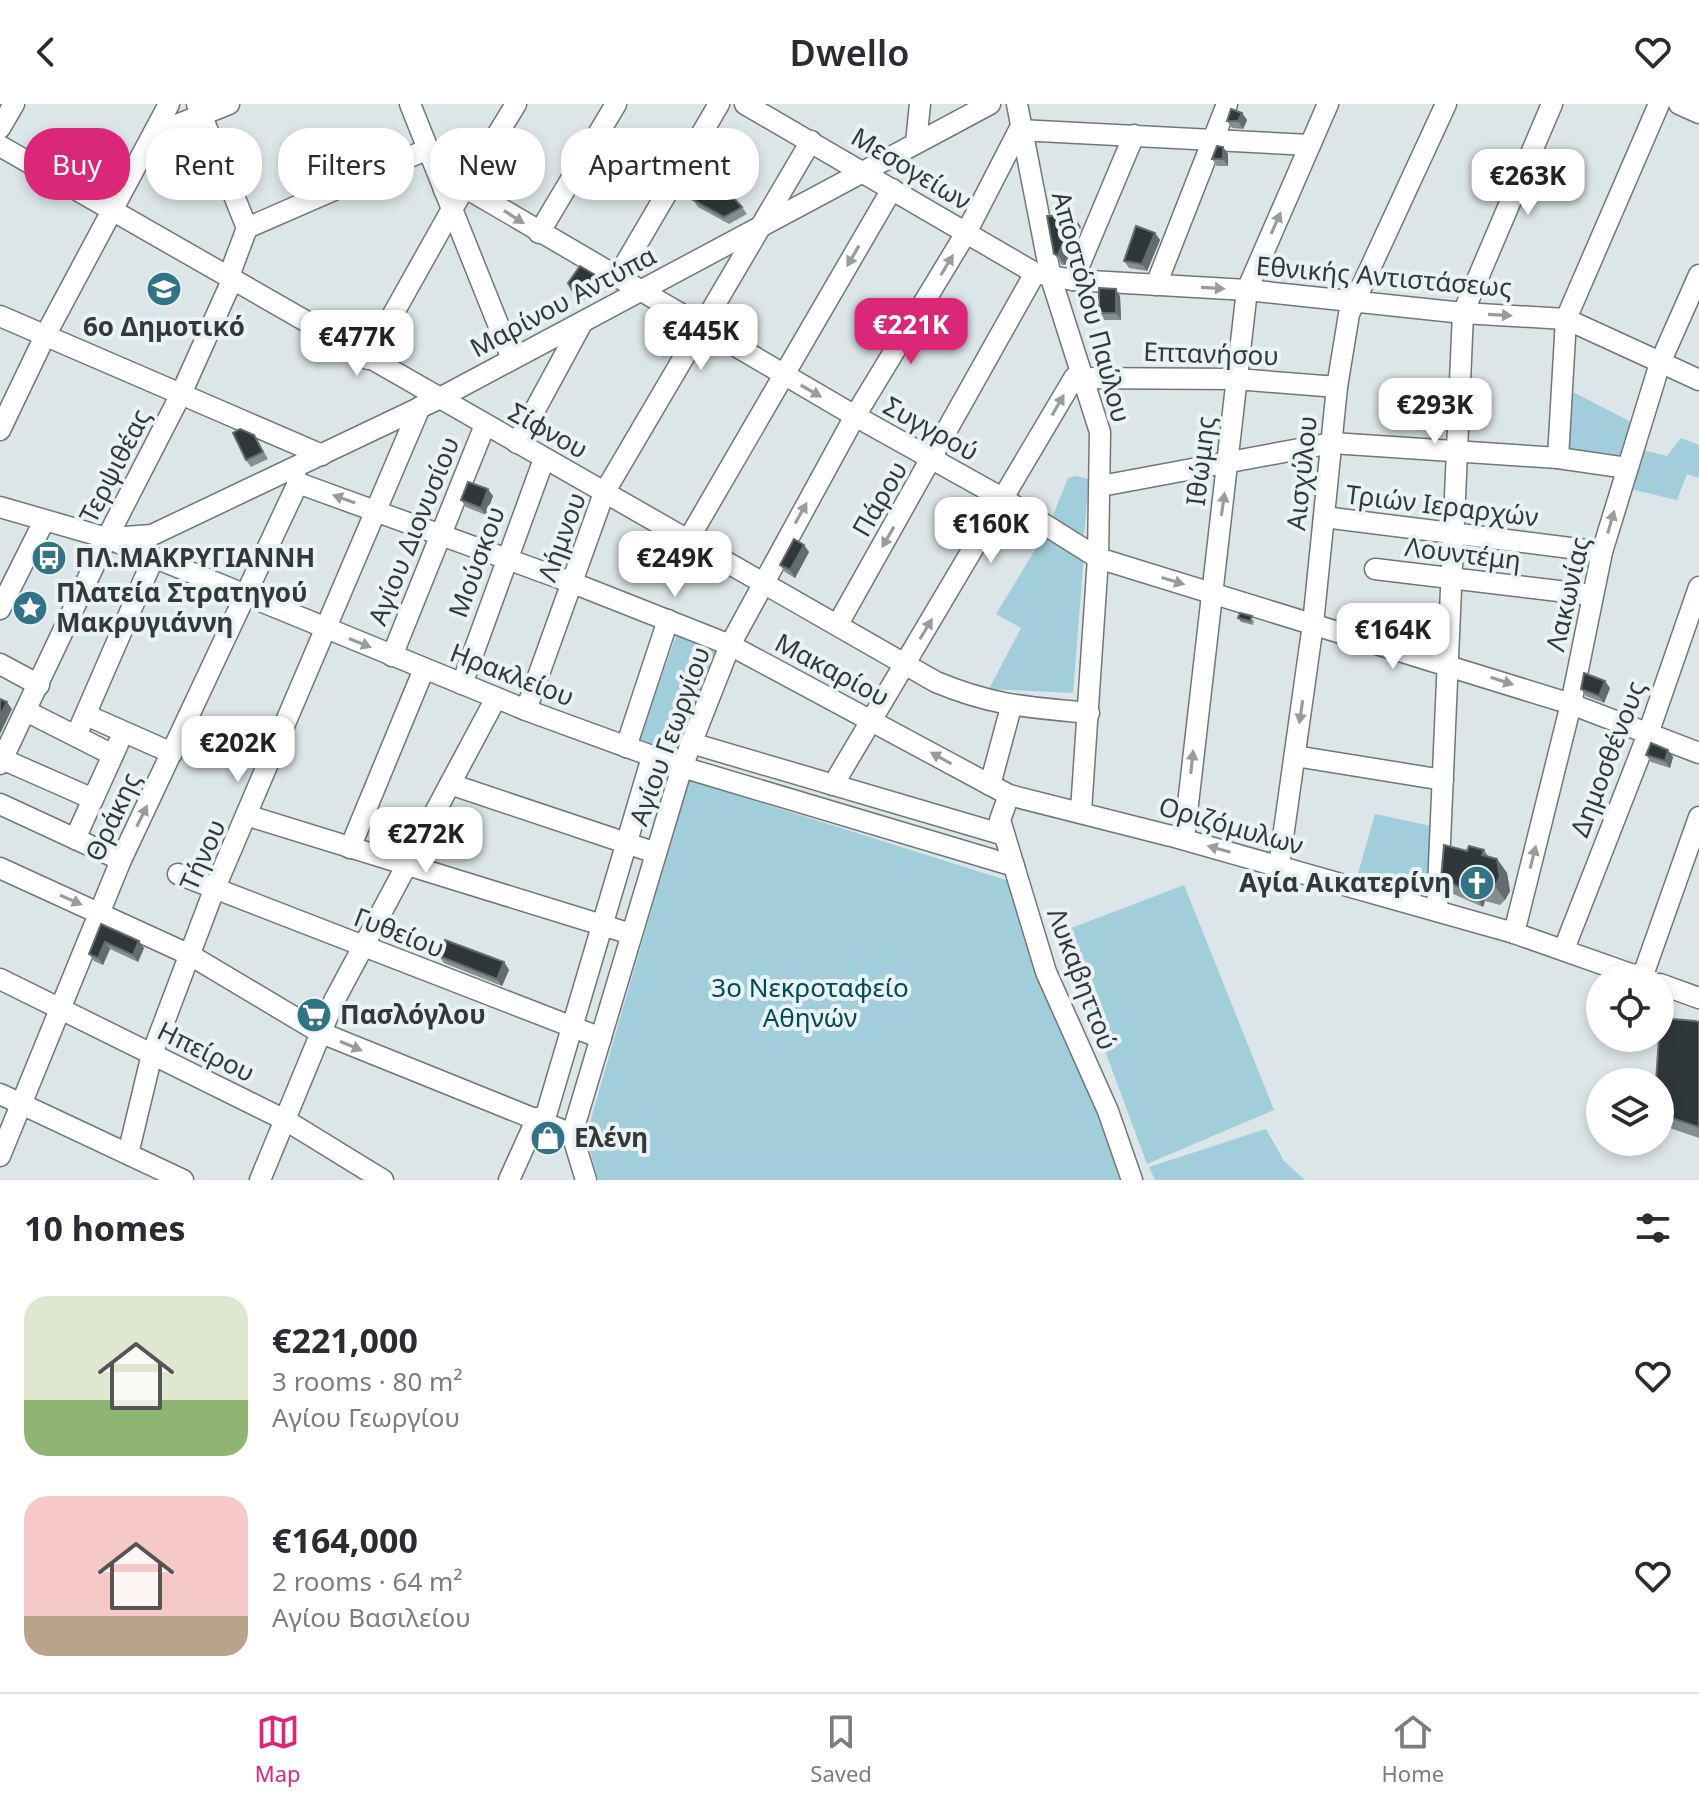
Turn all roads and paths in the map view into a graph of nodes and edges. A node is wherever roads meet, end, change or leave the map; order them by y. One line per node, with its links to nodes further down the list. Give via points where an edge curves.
1 (14, 104): 20 (street)
2 (169, 104): 21 (street)
3 (229, 104): 18 (street)
4 (410, 104): 32 (street)
5 (516, 104): 23 (street)
6 (616, 104): 41 (street)
7 (719, 104): 46 (street)
8 (920, 104): 28 (street)
9 (990, 104): 28 (street, Μαρίνου Αντύπα)
10 (1017, 104): 24 (street, Αποστόλου Παύλου)
11 (1227, 104): 26 (street)
12 (1328, 104): 29 (street, Ιθώμης)
13 (1446, 104): 51 (street, Αισχύλου)
14 (1552, 104): 52 (street)
15 (1659, 104): 54 (street)
16 (1679, 104): 19 (street)
17 (751, 105): 27 (street, Μεσογείων)
18 (199, 110): 22 (street); 40 (street)
19 (1699, 113)
20 (0, 128)
21 (157, 128)
22 (165, 128)
23 (502, 128)
24 (1019, 130): 25 (street); 42 (street, Αγίου Γεωργίου); 43 (street, Αποστόλου Παύλου)
25 (1134, 135): 26 (street); 47 (street)
26 (1212, 138): 29 (street); 48 (street)
27 (811, 141): 34 (street, Μεσογείων); 39 (street, Λήμνου)
28 (916, 143): 34 (street, Μαρίνου Αντύπα)
29 (1310, 145): 49 (street, Ιθώμης, one-way to 29)
30 (0, 146): 38 (street, Σίφνου)
31 (146, 148): 38 (street)
32 (428, 149): 33 (street); 40 (street)
33 (430, 154)
34 (865, 171): 35 (street, Μεσογείων); 39 (street, Μαρίνου Αντύπα)
35 (892, 189): 42 (street, Μεσογείων); 61 (street, one-way to 61)
36 (448, 200): 58 (street); 59 (street)
37 (485, 200): 41 (street, Συγγρού, one-way to 41)
38 (112, 209): 45 (street, Σίφνου); 57 (street)
39 (758, 227): 50 (street, Μαρίνου Αντύπα); 56 (street, Λήμνου)
40 (247, 228): 45 (street, Τερψιθέας)
41 (539, 233): 46 (street, Συγγρού)
42 (966, 233): 43 (street, Μεσογείων); 68 (street, Αγίου Γεωργίου, one-way to 42)
43 (1043, 275): 47 (street, Εθνικής Αντιστάσεως); 62 (street, Αποστόλου Παύλου); 77 (street, Πάρου)
44 (1699, 275): 60 (street, Λακωνίας)
45 (231, 277): 58 (street, Σίφνου); 66 (street, Τερψιθέας)
46 (617, 278): 50 (street, Συγγρού)
47 (1073, 280): 48 (street, Εθνικής Αντιστάσεως)
48 (1156, 285): 49 (street, Εθνικής Αντιστάσεως, one-way to 49)
49 (1247, 290): 51 (street, Εθνικής Αντιστάσεως); 63 (street, Ιθώμης)
50 (640, 291): 55 (street, Μαρίνου Αντύπα); 56 (street, Συγγρού)
51 (1354, 302): 52 (street, Εθνικής Αντιστάσεως); 65 (street, Αισχύλου)
52 (1463, 313): 54 (street, Εθνικής Αντιστάσεως, one-way to 54); 73 (street)
53 (0, 316): 57 (street)
54 (1566, 319): 60 (street, Εθνικής Αντιστάσεως); 75 (street)
55 (582, 323): 59 (street, Μαρίνου Αντύπα); 71 (street)
56 (702, 327): 61 (street, Συγγρού); 82 (street, Λήμνου)
57 (45, 336): 66 (street); 70 (street)
58 (368, 359): 67 (street, Σίφνου)
59 (512, 359): 67 (street, Μαρίνου Αντύπα)
60 (1660, 363): 64 (street, Εθνικής Αντιστάσεως); 79 (street, Λακωνίας)
61 (783, 375): 68 (street, Συγγρού, one-way to 68); 91 (street)
62 (1082, 376): 63 (street, Επτανήσου); 81 (street, Αποστόλου Παύλου, via 1100,432); 83 (street, one-way to 62, via 1074,378)
63 (1236, 379): 65 (street, Επτανήσου); 78 (street, Ιθώμης)
64 (1699, 380)
65 (1337, 387): 72 (street, Αισχύλου)
66 (181, 394): 74 (street); 90 (street, Τερψιθέας)
67 (429, 403): 69 (street, Σίφνου); 74 (street, Μαρίνου Αντύπα); 85 (street, Τήνου)
68 (855, 416): 77 (street, Συγγρού); 97 (street, Αγίου Γεωργίου, one-way to 68)
69 (485, 425): 71 (street, Σίφνου); 89 (street, Αγίου Διονυσίου)
70 (0, 430)
71 (517, 443): 76 (street, Σίφνου)
72 (1332, 443): 73 (street); 78 (street); 86 (street, Αισχύλου)
73 (1457, 450): 75 (street); 88 (street)
74 (322, 455): 80 (street, Μαρίνου Αντύπα)
75 (1558, 458): 79 (street)
76 (544, 459): 82 (street, Σίφνου); 95 (street, Μούσκου)
77 (933, 460): 83 (street, Συγγρού); 106 (street, Πάρου, one-way to 106)
78 (1228, 463): 81 (street); 101 (street, Ιθώμης, one-way to 78)
79 (1627, 468): 92 (street, Λακωνίας, one-way to 79)
80 (295, 476): 85 (street, Μακαρίου, one-way to 80); 90 (street, Μαρίνου Αντύπα, via 152,535); 103 (street, Θράκης)
81 (1101, 486): 93 (street, Αποστόλου Παύλου)
82 (604, 493): 91 (street, Σίφνου); 99 (street, Λήμνου)
83 (1004, 499): 93 (street, Συγγρού); 111 (street, one-way to 83)
84 (0, 507): 87 (street, Ηρακλείου)
85 (376, 511): 89 (street, Μακαρίου); 108 (street, Τήνου)
86 (1324, 517): 88 (street, Τριών Ιεραρχών); 107 (street, Αισχύλου)
87 (44, 521): 90 (street, Ηρακλείου); 104 (street)
88 (1452, 532): 92 (street, Τριών Ιεραρχών); 98 (street)
89 (441, 536): 95 (street, Μακαρίου); 110 (street, Αγίου Διονυσίου)
90 (107, 538): 94 (street, Ηρακλείου); 116 (street, Τερψιθέας)
91 (688, 540): 97 (street, Σίφνου)
92 (1602, 552): 102 (street, Λακωνίας)
93 (1098, 558): 101 (street, Συγγρού, one-way to 101); 122 (street, Αποστόλου Παύλου)
94 (153, 559): 103 (street, Ηρακλείου); 123 (street)
95 (505, 559): 99 (street, Μακαρίου); 115 (street, Μούσκου)
96 (1375, 569): 98 (street, Λουντέμη)
97 (763, 581): 106 (street, Σίφνου); 109 (street, Αγίου Γεωργίου)
98 (1451, 581): 102 (street, Λουντέμη); 113 (street)
99 (573, 583): 105 (street, Μακαρίου); 120 (street, Λήμνου)
100 (1699, 587): 126 (street, Δημοσθένους)
101 (1210, 592): 107 (street, Συγγρού); 149 (street, Ιθώμης, one-way to 101)
102 (1592, 595): 118 (street, Λακωνίας)
103 (243, 596): 108 (street, Ηρακλείου); 130 (street, Θράκης)
104 (0, 609)
105 (668, 620): 109 (street, Μακαρίου); 129 (street)
106 (838, 624): 111 (street, Σίφνου)
107 (1313, 624): 113 (street, Συγγρού); 133 (street, Αισχύλου, one-way to 133)
108 (327, 630): 110 (street, Ηρακλείου, one-way to 110); 145 (street, Τήνου)
109 (730, 645): 124 (street, Μακαρίου); 128 (street, Αγίου Γεωργίου)
110 (392, 656): 114 (street, Ηρακλείου)
111 (906, 663): 119 (street, Σίφνου, via 936,682); 124 (street)
112 (0, 664): 116 (street)
113 (1446, 664): 118 (street, Συγγρού, one-way to 118); 137 (street)
114 (424, 669): 115 (street, Ηρακλείου); 151 (street)
115 (462, 684): 117 (street, Ηρακλείου)
116 (39, 685): 121 (street, Τερψιθέας)
117 (496, 698): 120 (street, Ηρακλείου); 138 (street)
118 (1571, 704): 126 (street, Συγγρού); 163 (street, Λακωνίας, one-way to 118)
119 (1011, 707): 122 (street, Σίφνου); 140 (street)
120 (526, 710): 129 (street, Ηρακλείου)
121 (26, 711): 127 (street); 135 (street, Τερψιθέας)
122 (1089, 713): 144 (street, Αποστόλου Παύλου)
123 (86, 715): 125 (street); 127 (street)
124 (871, 720): 139 (street); 140 (street, Μακαρίου, one-way to 124)
125 (125, 731): 130 (street); 132 (street)
126 (1648, 734): 131 (street, Συγγρού); 166 (street, Δημοσθένους)
127 (76, 736): 132 (street)
128 (691, 743): 136 (street, Αγίου Γεωργίου); 139 (street)
129 (626, 747): 134 (street, Ηρακλείου)
130 (172, 753): 153 (street, Θράκης, one-way to 130)
131 (1699, 753)
132 (113, 755): 142 (street)
133 (1295, 756): 137 (street); 156 (street, Αισχύλου)
134 (652, 757): 136 (street, Ηρακλείου); 150 (street)
135 (1, 761): 142 (street)
136 (682, 767): 152 (street, Αγίου Γεωργίου); 155 (street, Ηρακλείου)
137 (1443, 780): 160 (street)
138 (450, 784): 150 (street); 154 (street)
139 (833, 785): 147 (street)
140 (990, 785): 141 (street, Μακαρίου)
141 (1009, 795): 144 (street, Μακαρίου); 147 (street, Λυκαβηττού, via 1000,820)
142 (93, 799): 148 (street)
143 (0, 804): 148 (street)
144 (1081, 811): 149 (street, Οριζόμυλων)
145 (249, 816): 151 (street); 159 (street, Τήνου)
146 (1699, 817): 169 (street)
147 (1004, 835): 155 (street, Λυκαβηττού)
148 (75, 839): 153 (street)
149 (1184, 839): 156 (street, Οριζόμυλων, one-way to 149)
150 (626, 844): 152 (street); 162 (street)
151 (350, 848): 154 (street)
152 (656, 853): 164 (street, Αγίου Γεωργίου)
153 (121, 860): 161 (street, Θράκης)
154 (406, 866): 162 (street); 165 (street)
155 (1014, 866): 191 (street, Λυκαβηττού, via 1046,972 1108,1111)
156 (1279, 866): 160 (street, Οριζόμυλων)
157 (0, 868): 161 (street, one-way to 161)
158 (178, 874): 159 (street, Γυθείου)
159 (214, 890): 165 (street, Γυθείου); 167 (street, Τήνου)
160 (1437, 911): 163 (street, Οριζόμυλων)
161 (99, 913): 167 (street); 173 (street, Θράκης)
162 (600, 925): 164 (street); 174 (street)
163 (1514, 933): 166 (street, Οριζόμυλων)
164 (631, 934): 176 (street, Αγίου Γεωργίου)
165 (364, 947): 174 (street, Γυθείου); 175 (street)
166 (1564, 949): 168 (street, Οριζόμυλων)
167 (190, 955): 175 (street); 177 (street, Τήνου)
168 (1604, 964)
169 (1647, 964)
170 (0, 979): 173 (street, Ηπείρου)
171 (1674, 989): 172 (street)
172 (1699, 998)
173 (60, 1010): 177 (street, Ηπείρου); 179 (street, Θράκης)
174 (574, 1028): 176 (street, Γυθείου); 180 (street)
175 (319, 1032): 180 (street, one-way to 180); 181 (street)
176 (601, 1038): 182 (street, Αγίου Γεωργίου)
177 (152, 1054): 181 (street, Ηπείρου); 183 (street, Τήνου)
178 (0, 1094): 179 (street)
179 (20, 1103): 183 (street); 184 (street, Θράκης)
180 (540, 1120): 182 (street); 189 (street)
181 (287, 1121): 185 (street, Ηπείρου); 187 (street)
182 (572, 1134): 190 (street)
183 (128, 1154): 186 (street)
184 (0, 1156)
185 (358, 1173): 188 (street, Ηπείρου)
186 (183, 1180)
187 (260, 1180)
188 (383, 1180)
189 (509, 1180)
190 (586, 1180)
191 (1132, 1180)

